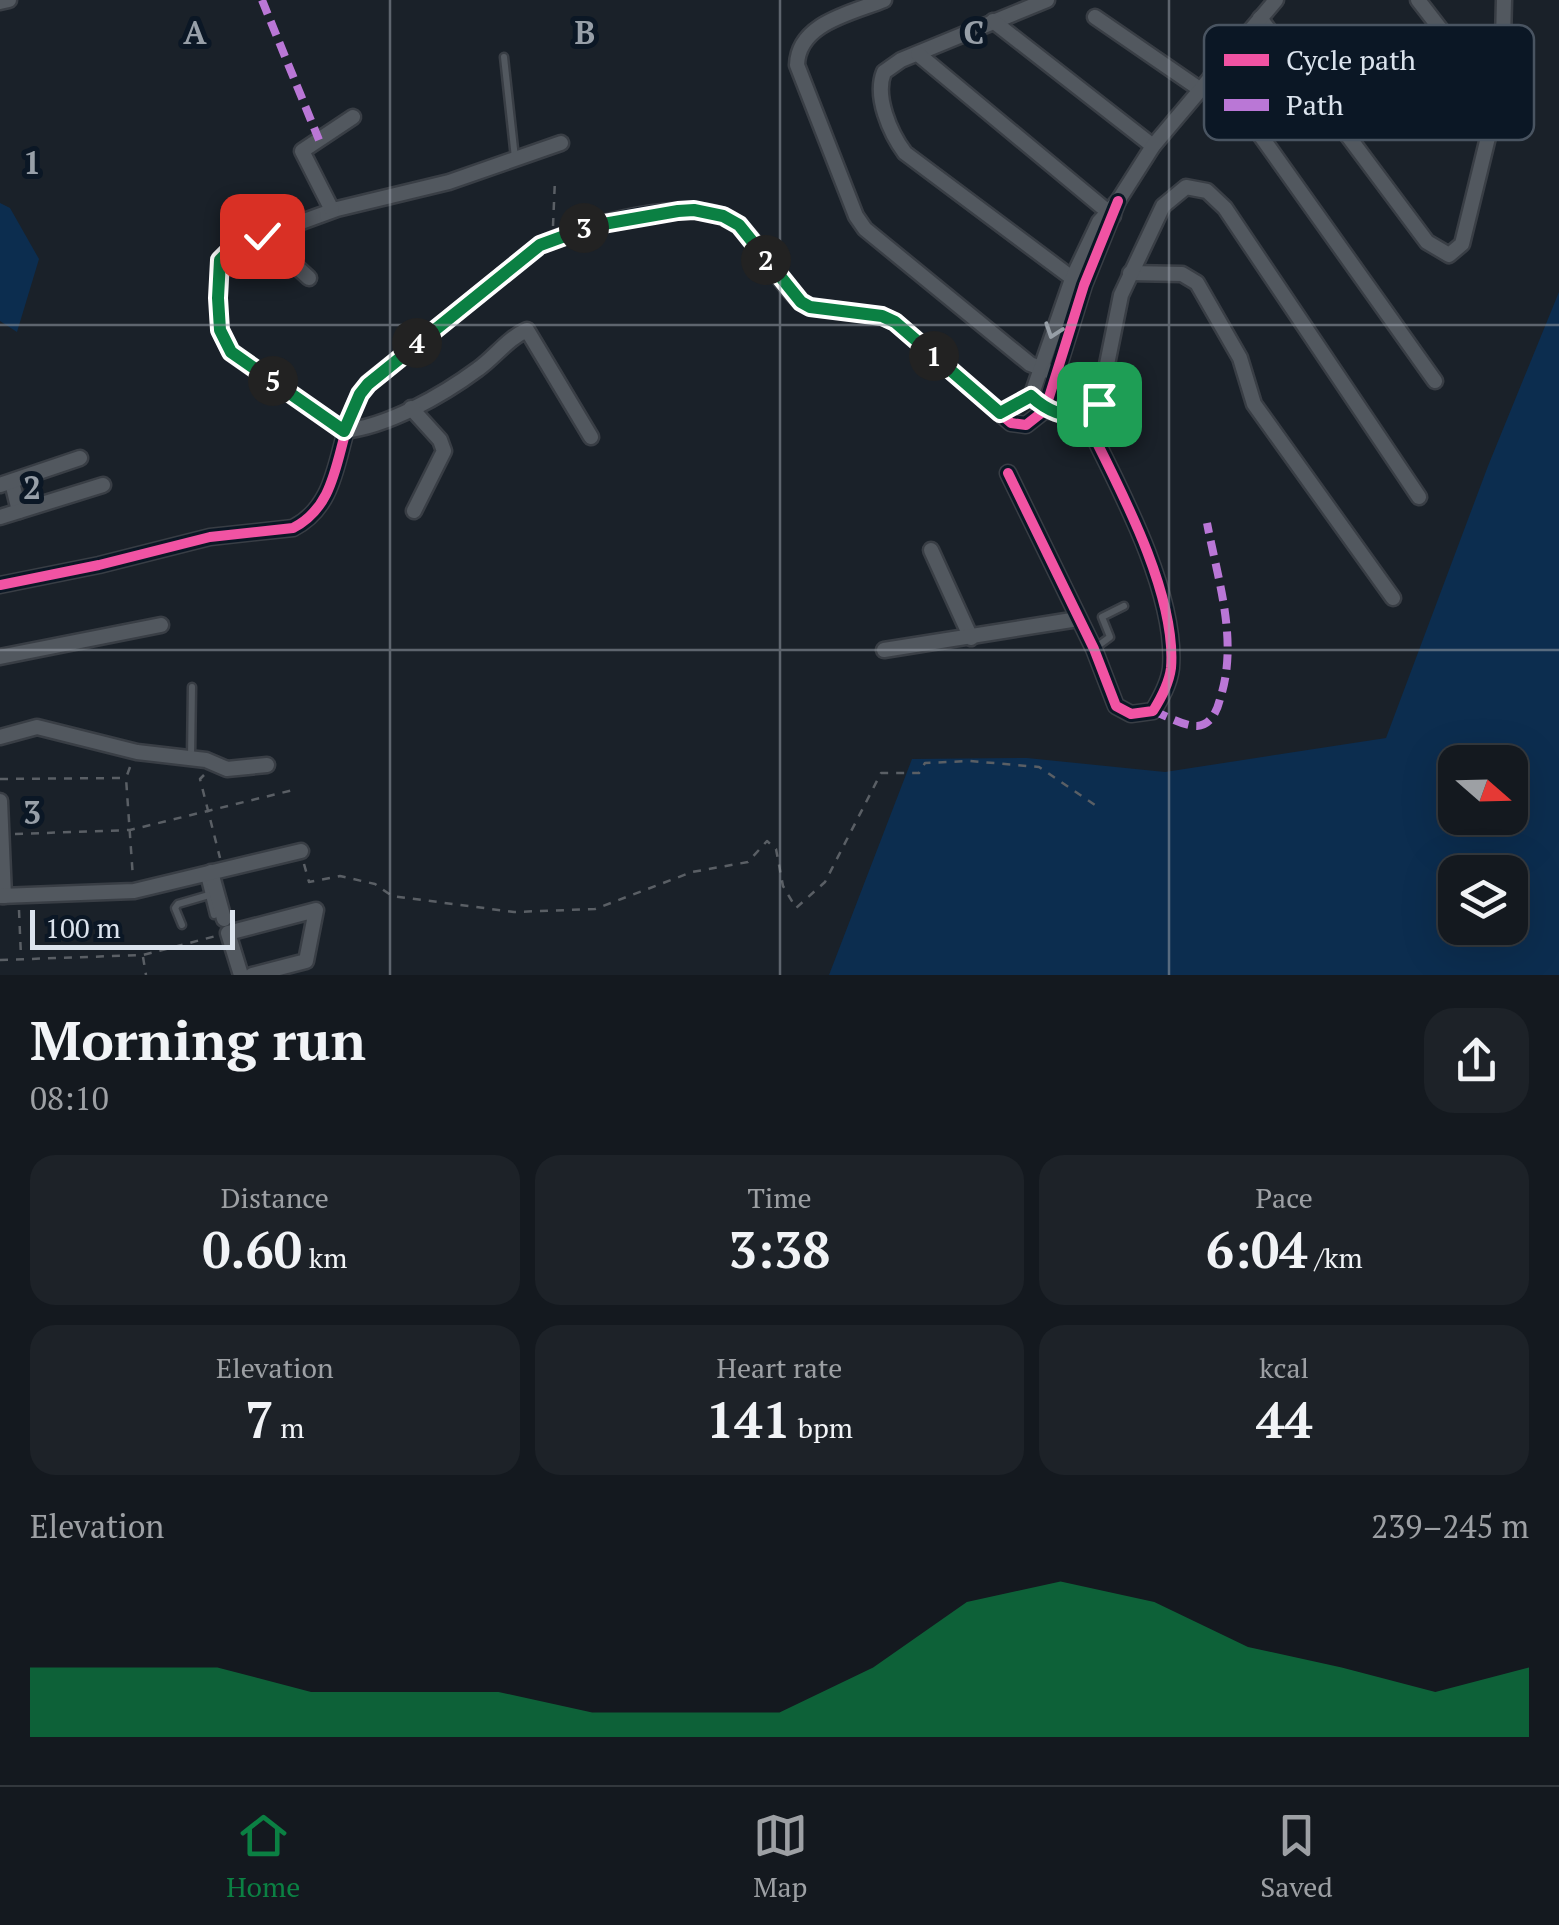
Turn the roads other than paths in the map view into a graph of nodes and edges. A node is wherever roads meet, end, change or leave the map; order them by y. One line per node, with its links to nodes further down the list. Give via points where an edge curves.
1 (10, 0): 7 (street)
2 (884, 0): 32 (street, via 810,33 798,52 856,216)
3 (1047, 0): 10 (street)
4 (1276, 0): 9 (street)
5 (1418, 0): 13 (street)
6 (1504, 0): 14 (street)
7 (0, 2)
8 (1096, 17): 18 (street)
9 (1260, 18): 11 (street); 12 (street)
10 (993, 21): 15 (street); 24 (street)
11 (1254, 25)
12 (1265, 25)
13 (1437, 25)
14 (1503, 25)
15 (918, 54): 26 (street); 31 (street, via 892,65 881,80 900,146)
16 (504, 57): 25 (lane)
17 (1204, 85): 18 (street)
18 (1200, 90): 24 (street)
19 (352, 117): 27 (street, via 302,151)
20 (1263, 140): 34 (street)
21 (1351, 140): 22 (street, via 1427,242 1449,255 1462,244)
22 (1487, 140)
23 (561, 143): 25 (street)
24 (1153, 146): 26 (street)
25 (515, 159): 27 (street)
26 (1112, 209): 31 (street)
27 (332, 210): 28 (street)
28 (258, 231): 30 (street); 40 (street, via 220,260 220,330 231,352)
29 (1130, 273): 39 (street, via 1099,404); 46 (street, via 1163,206 1186,187 1207,192 1225,208); 52 (street, via 1182,274 1197,283 1240,358 1254,404)
30 (309, 278)
31 (1078, 282): 32 (street, one-way to 32); 33 (street)
32 (1040, 370): 33 (street); 35 (street)
33 (1056, 374): 37 (street)
34 (1435, 381)
35 (1031, 396): 37 (street); 38 (street)
36 (411, 408): 40 (street); 41 (street, via 527,330); 48 (street, via 444,450)
37 (1045, 410): 38 (street, via 1018,426); 39 (street)
38 (1000, 413): 40 (street, via 895,322 801,302 739,225 694,210 592,226 540,245 368,384)
39 (1086, 418): 57 (street, via 1154,573 1168,623 1171,670 1153,711 1132,714 1116,706)
40 (344, 431): 51 (street, via 328,496 293,528 210,537)
41 (592, 437)
42 (80, 458): 44 (street)
43 (1008, 473): 54 (street)
44 (6, 483): 47 (street)
45 (103, 485): 47 (street)
46 (1419, 498)
47 (20, 511): 49 (street)
48 (414, 511)
49 (0, 518)
50 (931, 550): 56 (street)
51 (0, 585)
52 (1393, 598)
53 (1124, 606): 57 (lane, via 1102,617 1110,636)
54 (1078, 619): 56 (street); 57 (street)
55 (160, 624): 59 (street)
56 (972, 638): 58 (street)
57 (1094, 649)
58 (884, 650)
59 (0, 658)
60 (192, 687): 62 (lane)
61 (0, 738): 62 (street, via 37,727)
62 (202, 763): 63 (street, via 227,769)
63 (267, 765)
64 (0, 800): 65 (street)
65 (2, 835): 68 (street)
66 (301, 851): 67 (street)
67 (212, 871): 68 (street, via 134,891); 69 (lane); 70 (street)
68 (7, 896)
69 (210, 896): 70 (lane); 71 (lane, via 174,908)
70 (222, 922): 72 (street); 73 (street, via 316,910 306,961)
71 (182, 925)
72 (242, 975)
73 (252, 975)

